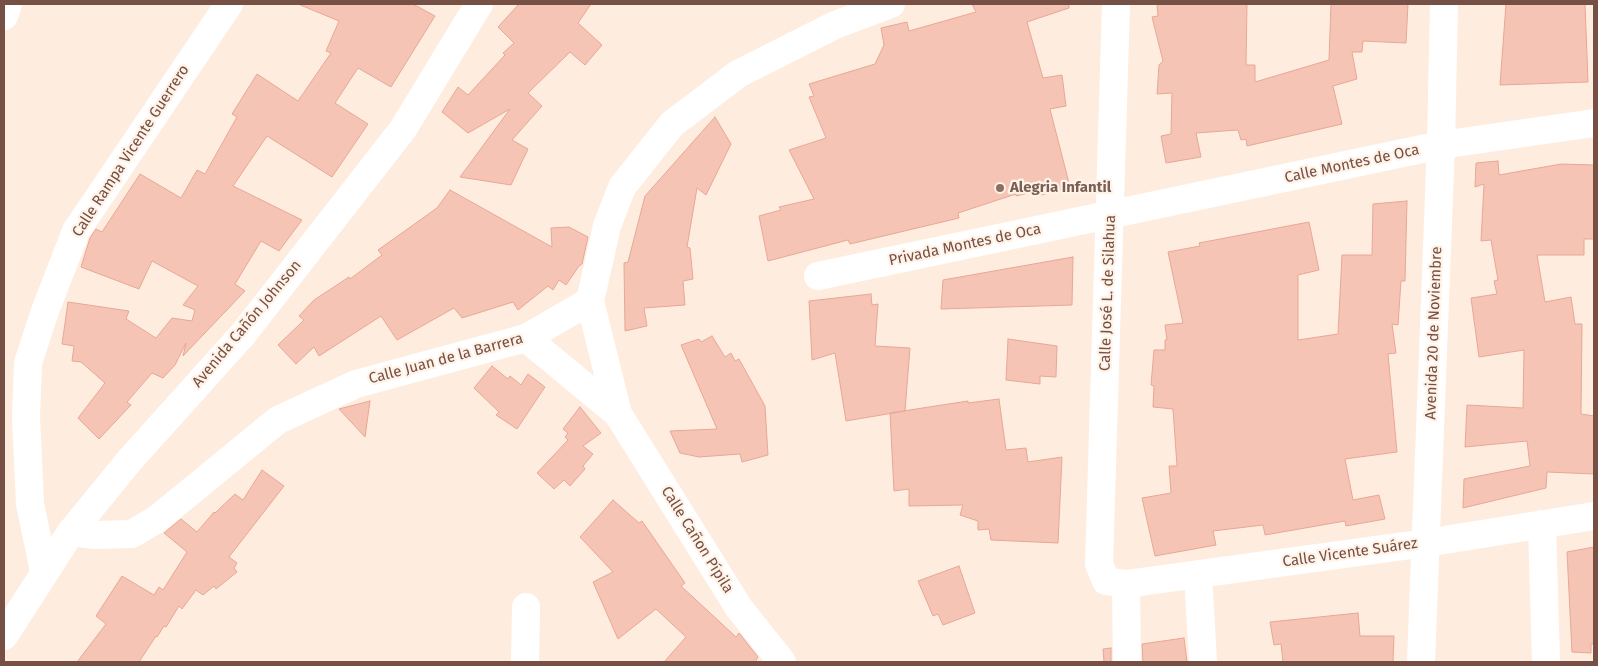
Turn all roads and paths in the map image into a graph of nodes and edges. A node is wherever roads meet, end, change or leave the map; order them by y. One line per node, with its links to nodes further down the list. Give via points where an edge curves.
1 (8, 4): 7 (street)
2 (229, 4): 19 (street, Calle Rampa Vicente Guerrero, via 76,231 28,363 26,417 30,504)
3 (479, 4): 17 (street, Avenida Cañón Johnson, via 403,129 244,333 128,461)
4 (891, 4): 12 (street, via 835,24 738,74 672,124 622,187 607,226)
5 (1116, 4): 10 (street, Calle José L. de Silahua)
6 (1444, 4): 9 (street, Avenida 20 de Noviembre)
7 (4, 16)
8 (1594, 116): 9 (street, Calle Montes de Oca)
9 (1441, 145): 10 (street, Calle Montes de Oca); 18 (street, Avenida 20 de Noviembre)
10 (1111, 214): 11 (street, Privada Montes de Oca); 21 (street, Calle José L. de Silahua, via 1099,564)
11 (818, 276)
12 (590, 301): 13 (street, Calle Juan de la Barrera); 14 (street, Calle Cañon Pípila)
13 (526, 338): 14 (street, Calle Cañon Pípila); 17 (street, Calle Juan de la Barrera, via 356,384 278,420 157,519 132,534)
14 (618, 414): 25 (street, Calle Cañon Pípila, via 739,608)
15 (1594, 516): 16 (street, Calle Vicente Suárez)
16 (1542, 524): 18 (street, Calle Vicente Suárez); 29 (street)
17 (70, 532): 19 (street, Avenida Cañón Johnson)
18 (1426, 543): 20 (street, Calle Vicente Suárez); 28 (street, Avenida 20 de Noviembre)
19 (44, 571): 23 (street, Avenida Cañón Johnson)
20 (1198, 574): 21 (street, Calle Vicente Suárez); 27 (street)
21 (1116, 582): 26 (street, Calle José L. de Silahua)
22 (526, 607): 24 (street)
23 (4, 636)
24 (526, 662)
25 (782, 662)
26 (1127, 662)
27 (1203, 662)
28 (1421, 662)
29 (1546, 662)

